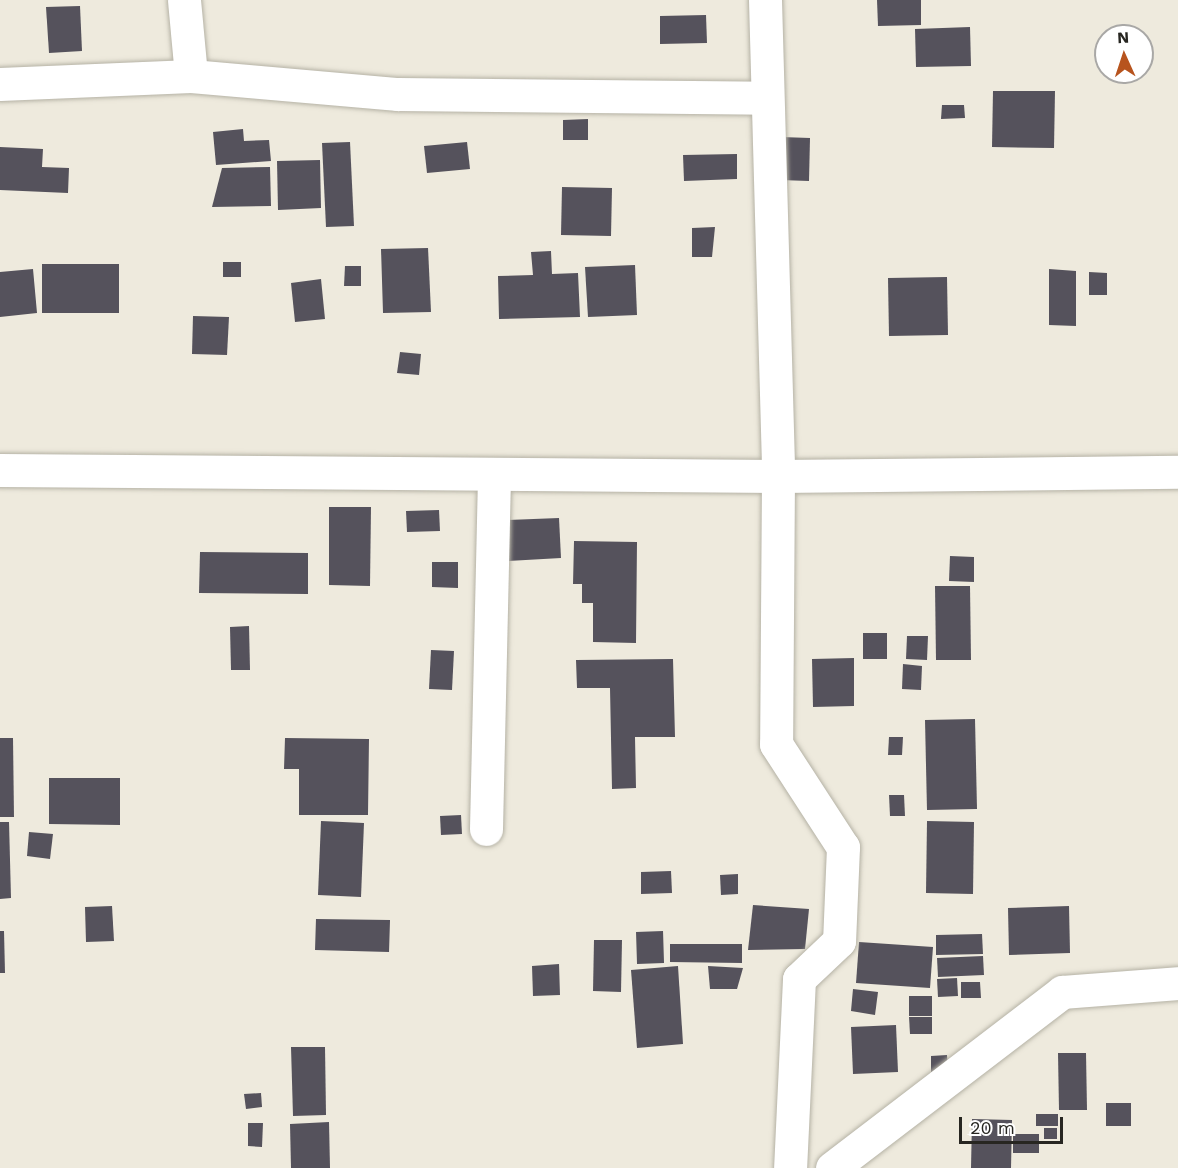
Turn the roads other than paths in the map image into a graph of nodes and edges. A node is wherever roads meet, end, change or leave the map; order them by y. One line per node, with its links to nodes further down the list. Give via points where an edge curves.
1 (184, 0): 3 (street)
2 (765, 0): 5 (street)
3 (191, 76): 4 (street); 5 (street, via 398,94)
4 (0, 84)
5 (767, 98): 9 (street)
6 (0, 470): 8 (street)
7 (1178, 472): 9 (street)
8 (494, 474): 9 (street); 10 (street)
9 (778, 476): 12 (street, via 776,744 843,847 839,941 799,979)
10 (486, 829)
11 (1178, 983): 13 (street, via 1062,992)
12 (790, 1168)
13 (832, 1168)

